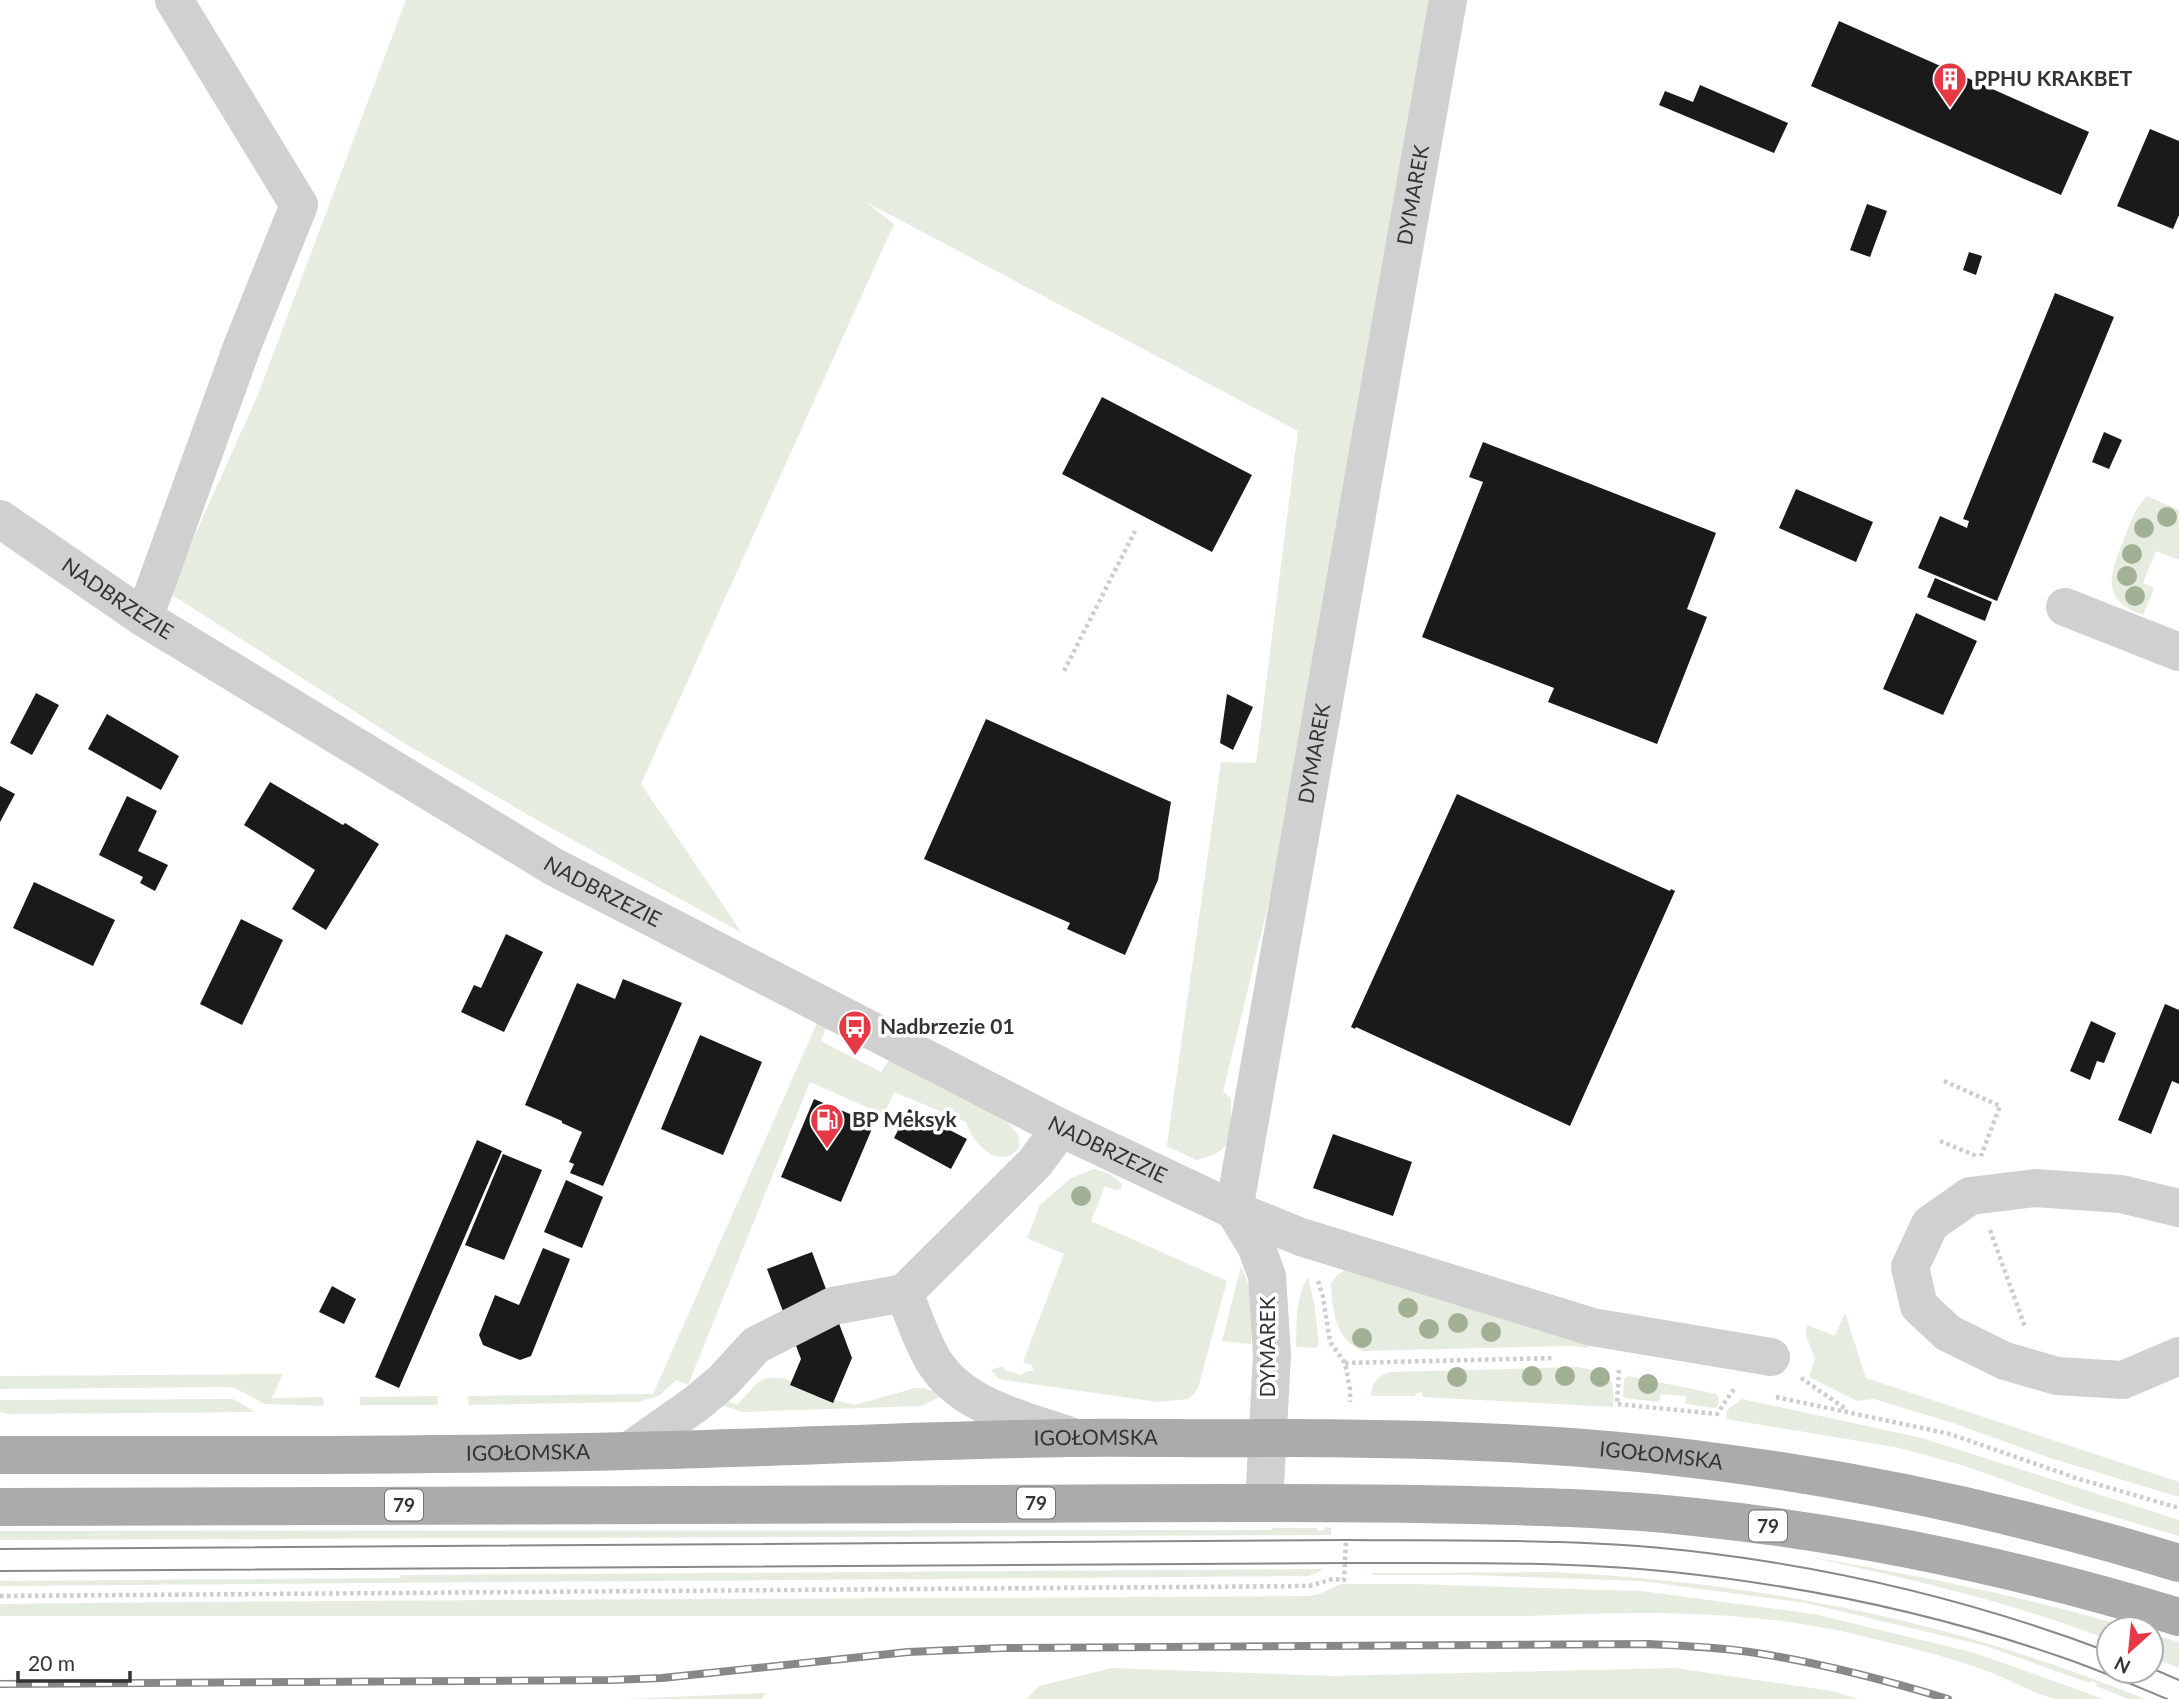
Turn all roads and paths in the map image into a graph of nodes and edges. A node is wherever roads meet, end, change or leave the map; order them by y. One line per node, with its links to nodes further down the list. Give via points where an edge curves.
1 (174, 0): 6 (street, via 299,205 243,344)
2 (1447, 0): 15 (street, DYMAREK)
3 (0, 519): 6 (street, NADBRZEZIE)
4 (1135, 531): 8 (path)
5 (2065, 607): 7 (street)
6 (144, 618): 10 (street, NADBRZEZIE, via 554,867)
7 (2179, 652)
8 (1064, 671)
9 (1944, 1082): 12 (path, via 2000,1107 1980,1157)
10 (1061, 1128): 15 (street, NADBRZEZIE); 17 (street, via 1034,1164)
11 (1940, 1141): 12 (path)
12 (1974, 1155): 13 (path)
13 (1977, 1195): 14 (street, via 2035,1188 2121,1194); 23 (path); 23 (street, via 1930,1224 1910,1267 1919,1306 1948,1333 2005,1361)
14 (2179, 1208)
15 (1234, 1210): 20 (street, NADBRZEZIE, via 1301,1237 1592,1327); 29 (street, DYMAREK, via 1256,1246 1267,1276 1272,1355)
16 (1314, 1271): 21 (path, via 1330,1342)
17 (904, 1293): 28 (street, via 934,1362 956,1387 982,1403); 30 (street, via 833,1306 756,1345 697,1404)
18 (2179, 1356): 23 (street, via 2123,1380)
19 (1559, 1357): 21 (path)
20 (1771, 1357): 27 (path)
21 (1345, 1363): 26 (path)
22 (1619, 1366): 24 (path, via 1617,1404 1717,1414 1735,1388)
23 (2040, 1371)
24 (1727, 1386)
25 (1773, 1396): 27 (path)
26 (1350, 1399)
27 (1850, 1412): 34 (path, via 1950,1434)
28 (1073, 1437): 29 (main road, IGOŁOMSKA); 30 (main road, IGOŁOMSKA)
29 (1266, 1438): 32 (street, DYMAREK); 36 (main road, IGOŁOMSKA, via 1459,1441 1718,1462 1995,1512)
30 (629, 1451): 31 (main road, IGOŁOMSKA)
31 (0, 1455)
32 (1264, 1503): 33 (main road, 79); 38 (main road, 79, via 1541,1506 1695,1517 1798,1530 1962,1560)
33 (0, 1507)
34 (2179, 1508)
35 (1346, 1534): 37 (path, via 1345,1580 1309,1586)
36 (2179, 1563)
37 (0, 1596)
38 (2179, 1616)

